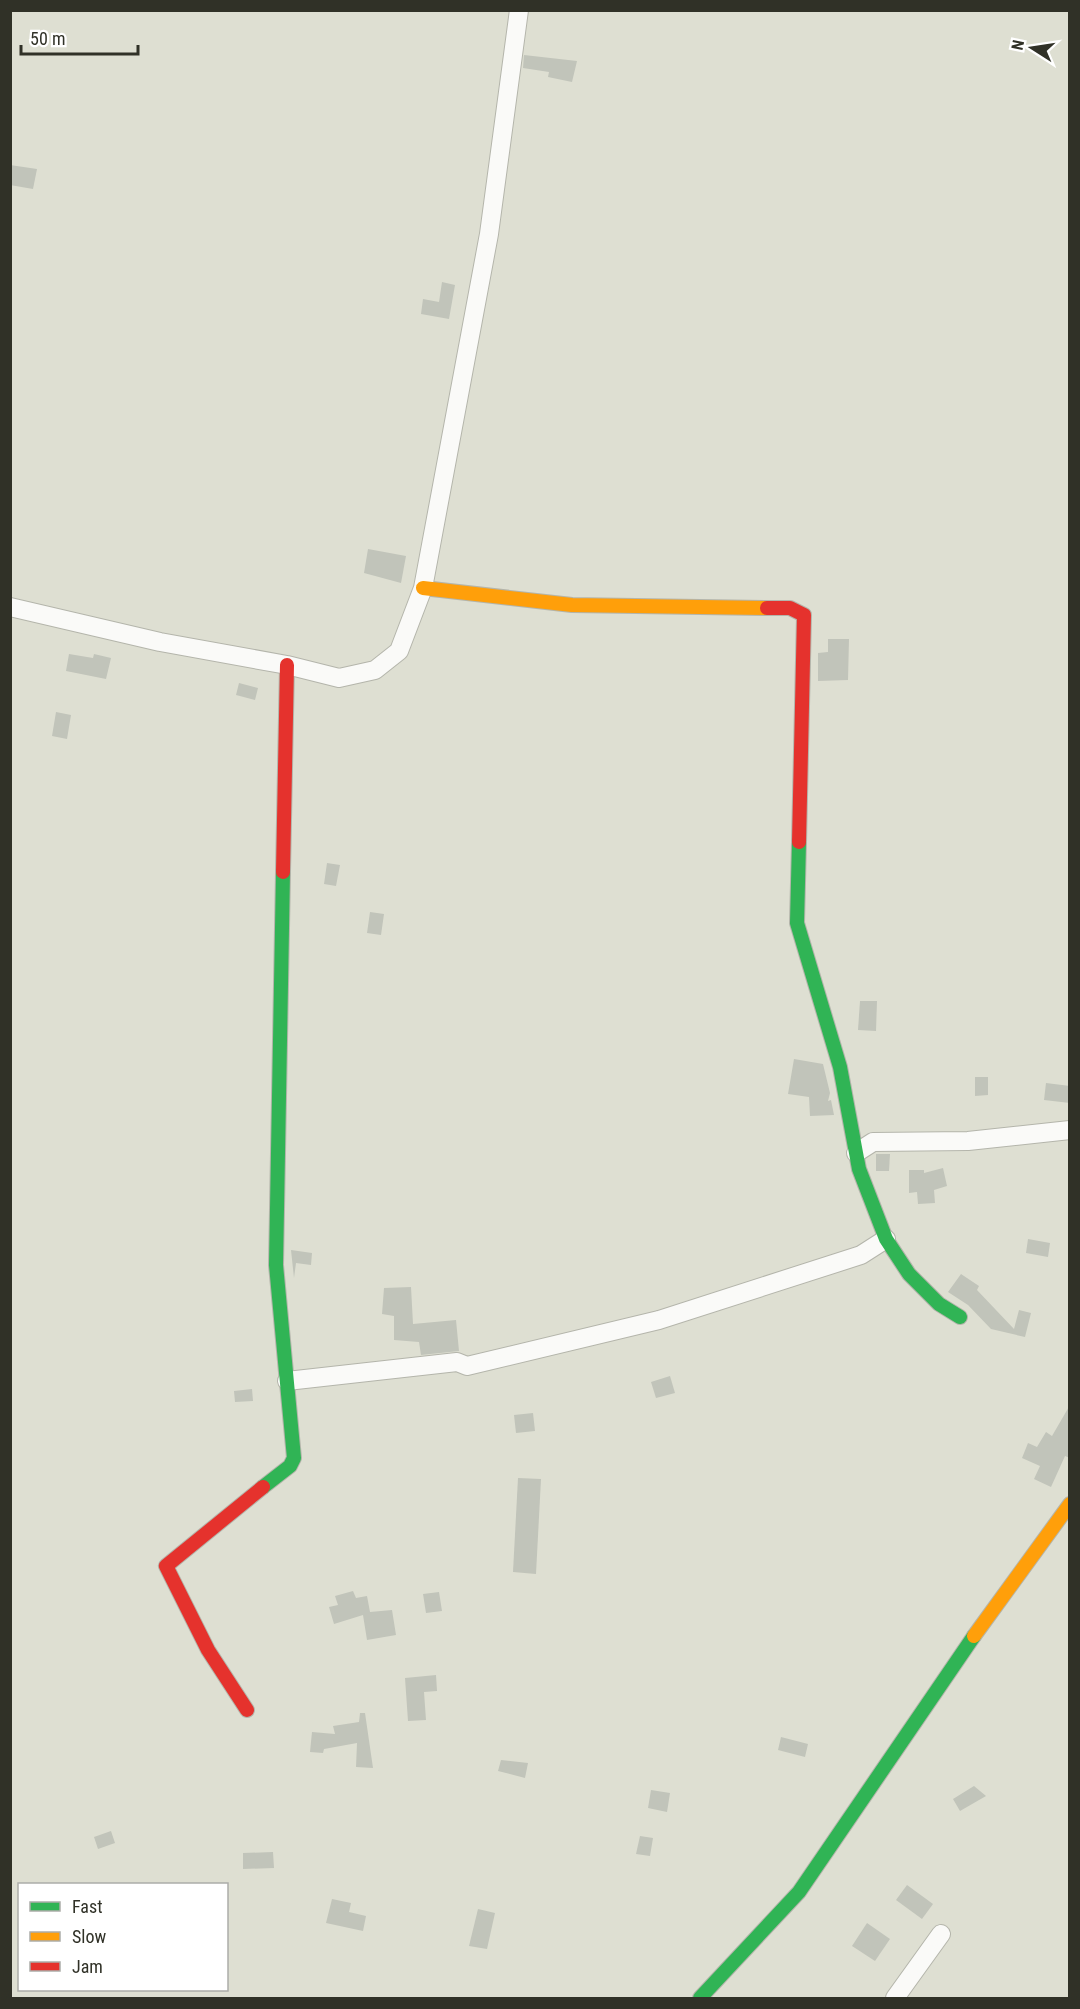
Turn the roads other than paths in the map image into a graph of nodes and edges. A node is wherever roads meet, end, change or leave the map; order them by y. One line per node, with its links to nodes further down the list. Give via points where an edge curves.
1 (519, 10): 2 (street, via 489,234)
2 (423, 588): 4 (street, via 399,651 375,670 339,678); 6 (street, via 572,605 790,608 804,615 797,923 840,1067)
3 (10, 607): 4 (street, via 160,642)
4 (286, 665): 9 (street, via 276,1265)
5 (1070, 1130): 6 (street, via 968,1141 873,1142)
6 (856, 1153): 7 (street)
7 (886, 1239): 8 (street, via 909,1274 939,1304); 9 (street, via 861,1255 659,1320 467,1366 456,1362)
8 (960, 1317)
9 (287, 1381): 11 (street, via 294,1458 290,1466 166,1566 208,1650)
10 (1070, 1504): 13 (street, via 1011,1582 799,1892)
11 (246, 1710)
12 (941, 1934): 14 (street)
13 (700, 1998)
14 (896, 1998)

